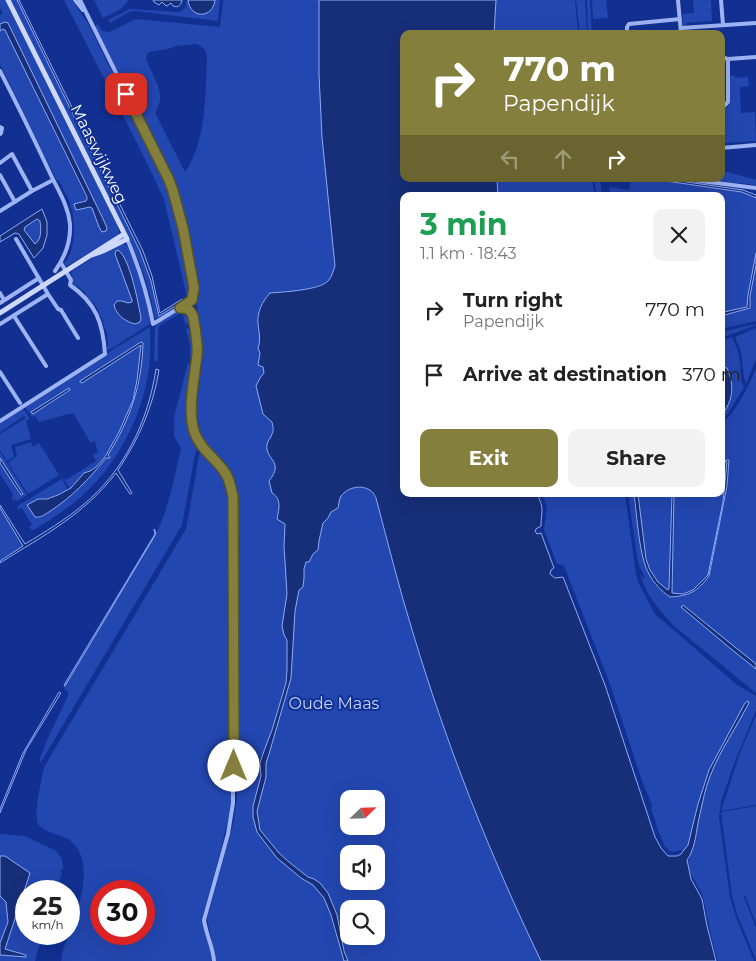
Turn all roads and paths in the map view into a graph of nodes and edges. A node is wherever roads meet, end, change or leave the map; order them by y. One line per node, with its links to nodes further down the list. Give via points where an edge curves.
1 (8, 0): 29 (street, Maaswijkweg)
2 (75, 0): 7 (street)
3 (80, 0): 7 (street)
4 (678, 0): 6 (street)
5 (721, 0): 9 (street)
6 (680, 19): 10 (street); 11 (street, via 629,24)
7 (90, 21): 39 (street, via 173,191 194,288 192,300)
8 (756, 23): 9 (street)
9 (723, 25): 10 (street)
10 (680, 28)
11 (627, 30)
12 (756, 57): 14 (street)
13 (725, 58): 14 (street)
14 (728, 59): 16 (street, via 728,102)
15 (0, 71): 23 (street)
16 (725, 105)
17 (0, 127): 18 (street)
18 (0, 134)
19 (756, 146): 20 (street)
20 (725, 148)
21 (0, 163): 26 (street, via 12,154)
22 (0, 175): 27 (street)
23 (53, 180): 26 (street); 31 (street, via 64,200 70,226 69,240)
24 (709, 182): 25 (street)
25 (756, 188)
26 (32, 191): 27 (street)
27 (15, 202): 28 (street)
28 (0, 211)
29 (125, 236): 33 (street); 39 (street, Maaswijkweg, via 139,266 153,324)
30 (16, 239): 34 (street)
31 (60, 263): 32 (street); 33 (street)
32 (55, 271)
33 (66, 272): 35 (street); 47 (street, via 70,285 85,298 101,323 105,354)
34 (39, 278): 35 (street); 38 (street)
35 (43, 286): 37 (street); 40 (street)
36 (0, 293): 38 (street)
37 (48, 294): 41 (street); 43 (street)
38 (2, 302)
39 (180, 308): 48 (street, via 188,308 195,327 197,352 191,411 194,432 202,447 226,474 234,513 233,803 228,834 204,920)
40 (0, 313)
41 (14, 316): 42 (street); 44 (street)
42 (0, 324)
43 (78, 338)
44 (46, 366)
45 (0, 372): 46 (street)
46 (20, 403)
47 (0, 421)
48 (214, 961)

